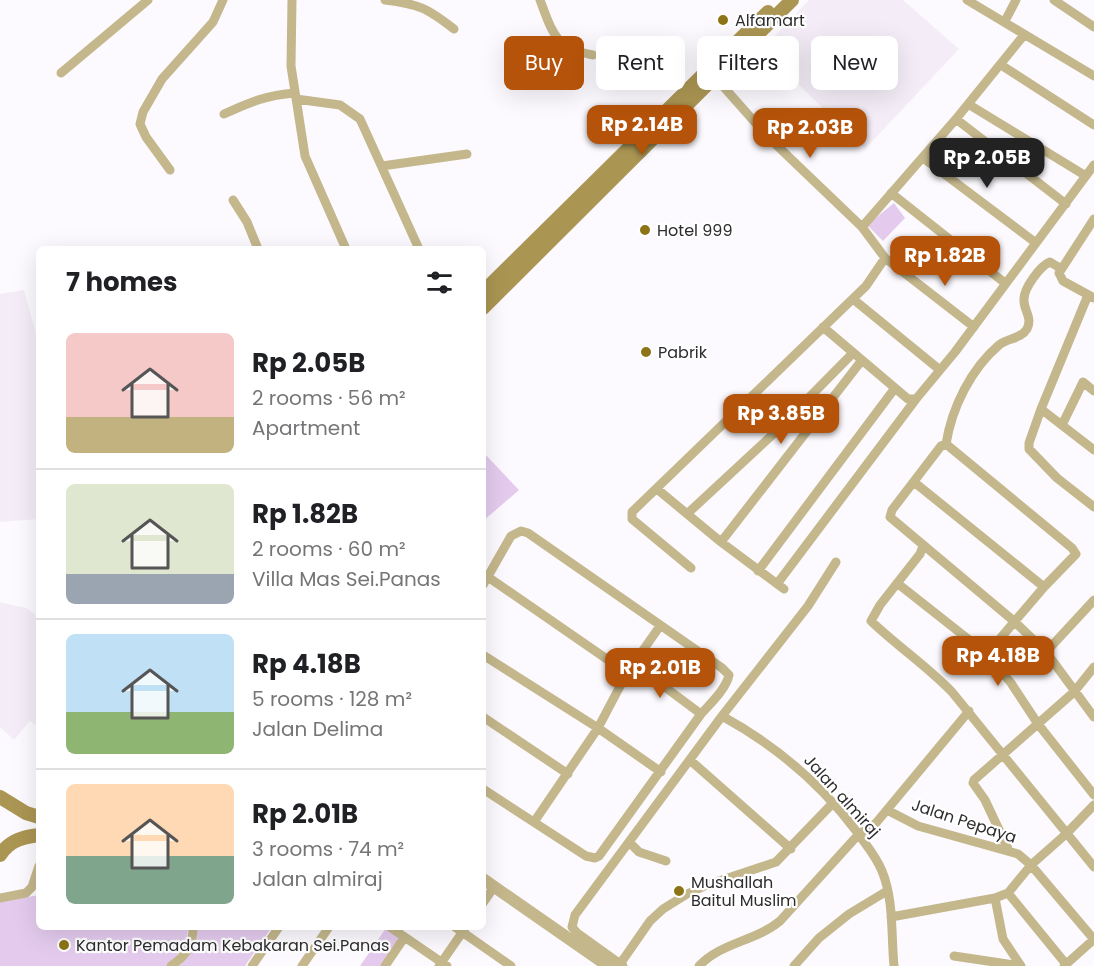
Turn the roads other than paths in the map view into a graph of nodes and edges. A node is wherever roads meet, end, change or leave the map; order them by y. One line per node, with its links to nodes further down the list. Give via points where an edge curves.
1 (148, 0): 18 (street)
2 (223, 0): 31 (street, via 213,22 162,79 143,112 140,124 146,137)
3 (292, 0): 22 (street, via 291,66)
4 (385, 0): 13 (street, via 426,8)
5 (540, 0): 16 (street, via 558,40 566,47)
6 (779, 0): 45 (main road)
7 (792, 0): 15 (main road)
8 (967, 0): 11 (street)
9 (1016, 0): 11 (street)
10 (1054, 0): 12 (street)
11 (1005, 21): 14 (street)
12 (1094, 27)
13 (454, 28)
14 (1024, 35): 17 (street); 19 (street)
15 (755, 36)
16 (593, 55)
17 (1001, 65): 23 (street); 26 (street)
18 (61, 73)
19 (1094, 76)
20 (700, 90): 48 (main road)
21 (726, 90): 37 (street, via 768,137)
22 (295, 96): 24 (street, via 264,97); 30 (street, via 340,105 360,119); 40 (street, via 305,156)
23 (968, 104): 25 (street); 32 (street)
24 (225, 114)
25 (956, 119): 28 (street); 35 (street)
26 (1094, 125)
27 (467, 154): 30 (street)
28 (923, 158): 33 (street); 38 (street)
29 (1094, 165): 32 (street)
30 (382, 166): 41 (street)
31 (170, 170)
32 (1086, 176): 35 (street)
33 (891, 193): 37 (street); 44 (street)
34 (233, 200): 39 (street, via 248,222)
35 (1066, 204): 38 (street)
36 (1094, 219): 43 (street)
37 (862, 227): 42 (street)
38 (1036, 243): 44 (street)
39 (257, 246)
40 (345, 246)
41 (418, 246)
42 (885, 258): 47 (street); 50 (street)
43 (1060, 268): 46 (street, via 1063,281); 59 (street, via 1050,262 1046,264 1026,290 1023,300 1030,320 1026,331 1001,343 974,370 953,417)
44 (1005, 283): 50 (street)
45 (486, 289)
46 (1091, 297): 57 (street)
47 (853, 298): 49 (street); 53 (street)
48 (486, 305)
49 (823, 327): 51 (street); 62 (street)
50 (974, 327): 53 (street)
51 (853, 353): 52 (street); 64 (street)
52 (862, 360): 54 (street); 65 (street)
53 (940, 370): 56 (street)
54 (896, 388): 56 (street, via 908,399); 69 (street)
55 (1094, 391): 58 (street, via 1083,382)
56 (916, 399): 69 (street, via 781,587)
57 (1041, 409): 58 (street); 63 (street, via 1029,449)
58 (1062, 426): 60 (street)
59 (946, 444): 61 (street); 73 (street, via 1072,548 1076,554)
60 (1094, 450)
61 (914, 482): 66 (street, via 890,517); 73 (street)
62 (657, 489): 64 (street); 68 (street, via 631,517)
63 (1094, 507)
64 (687, 514): 65 (street)
65 (721, 542): 69 (street)
66 (923, 546): 72 (street); 75 (street)
67 (836, 562): 86 (street, via 808,606)
68 (691, 568)
69 (758, 571)
70 (486, 579): 76 (street, via 511,536 521,531)
71 (486, 582): 82 (street)
72 (897, 583): 78 (street); 84 (street, via 871,621 937,676)
73 (1044, 587): 75 (street)
74 (1094, 600): 77 (street)
75 (1015, 622): 77 (street); 78 (street)
76 (660, 626): 80 (street); 85 (street, via 729,675)
77 (1046, 652): 83 (street)
78 (987, 654): 89 (street)
79 (486, 657): 90 (street)
80 (634, 664): 82 (street); 85 (street)
81 (1094, 667): 83 (street)
82 (627, 673): 90 (street)
83 (1074, 692): 87 (street); 89 (street)
84 (969, 711): 91 (street); 100 (street)
85 (702, 714): 93 (street)
86 (722, 716): 92 (street); 98 (street, Jalan almiraj, via 790,760)
87 (1094, 717)
88 (486, 719): 94 (street)
89 (1038, 724): 91 (street); 96 (street)
90 (597, 728): 93 (street); 94 (street)
91 (1004, 754): 103 (street); 108 (street, via 974,783)
92 (690, 760): 106 (street); 107 (street)
93 (661, 772): 102 (street, via 595,858)
94 (567, 774): 102 (street)
95 (486, 791): 102 (street)
96 (1094, 795)
97 (0, 797): 101 (main road)
98 (832, 804): 105 (street, Jalan almiraj); 107 (street)
99 (1094, 805): 103 (street)
100 (886, 810): 105 (street, Jalan Pepaya, via 876,823); 108 (street, Jalan Pepaya, via 918,826)
101 (36, 816)
102 (534, 822)
103 (1066, 834): 111 (street); 112 (street)
104 (36, 835): 109 (main road, via 10,843)
105 (858, 835): 116 (street, Jalan almiraj, via 882,871); 139 (street, Jalan Pepaya, via 767,932 718,952)
106 (629, 842): 110 (street, via 639,852); 130 (street, via 572,927)
107 (791, 849): 130 (street, via 776,862 707,885 663,909)
108 (1010, 851): 111 (street, Jalan Pepaya)
109 (0, 855)
110 (666, 861)
111 (1031, 865): 117 (street); 133 (street, Jalan Pepaya, via 1092,937)
112 (1094, 867)
113 (36, 875): 118 (street, via 26,893)
114 (486, 881): 115 (street)
115 (494, 887): 120 (street); 130 (street)
116 (887, 891): 121 (street, Jalan almiraj); 131 (street, via 819,938)
117 (1008, 893): 119 (street); 133 (street)
118 (0, 898)
119 (995, 898): 121 (street); 141 (street, via 1003,939)
120 (486, 899)
121 (891, 917): 140 (street, Jalan almiraj)
122 (193, 930): 134 (street, via 187,953)
123 (277, 930): 135 (street)
124 (327, 930): 136 (street)
125 (394, 930): 128 (street)
126 (460, 930): 132 (street)
127 (462, 930): 138 (street)
128 (404, 938): 132 (street); 137 (street)
129 (954, 956): 141 (street)
130 (613, 964)
131 (799, 964)
132 (443, 965)
133 (1065, 965)
134 (171, 966)
135 (252, 966)
136 (302, 966)
137 (385, 966)
138 (511, 966)
139 (699, 966)
140 (894, 966)
141 (1021, 966)

